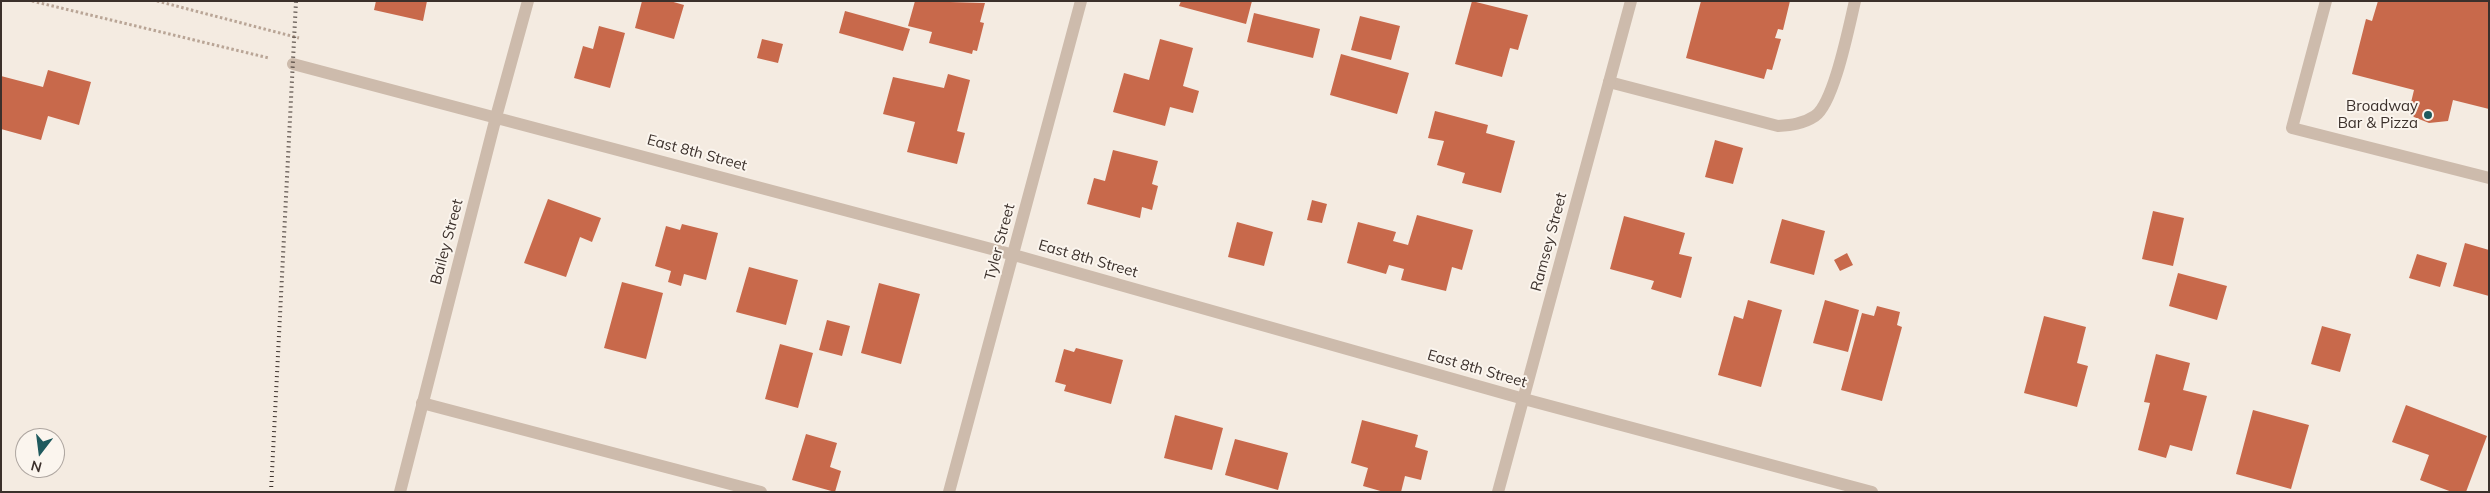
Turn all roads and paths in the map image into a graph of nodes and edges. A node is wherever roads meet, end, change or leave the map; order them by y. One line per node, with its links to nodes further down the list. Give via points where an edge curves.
1 (32, 1): 7 (path)
2 (528, 1): 9 (street, Bailey Street)
3 (1081, 1): 11 (street, Tyler Street)
4 (1631, 1): 8 (street, Ramsey Street)
5 (1855, 1): 8 (street, via 1829,98 1816,115 1799,124 1778,126)
6 (2326, 1): 10 (street, via 2292,128)
7 (293, 64): 9 (street, East 8th Street)
8 (1609, 82): 12 (street, Ramsey Street)
9 (496, 117): 11 (street, East 8th Street); 13 (street, Bailey Street)
10 (2489, 178)
11 (1014, 255): 12 (street, East 8th Street); 16 (street, Tyler Street)
12 (1524, 399): 17 (street, Ramsey Street); 18 (street, East 8th Street)
13 (422, 403): 14 (street, Bailey Street); 15 (street)
14 (400, 492)
15 (761, 492)
16 (948, 492)
17 (1498, 492)
18 (1872, 492)

